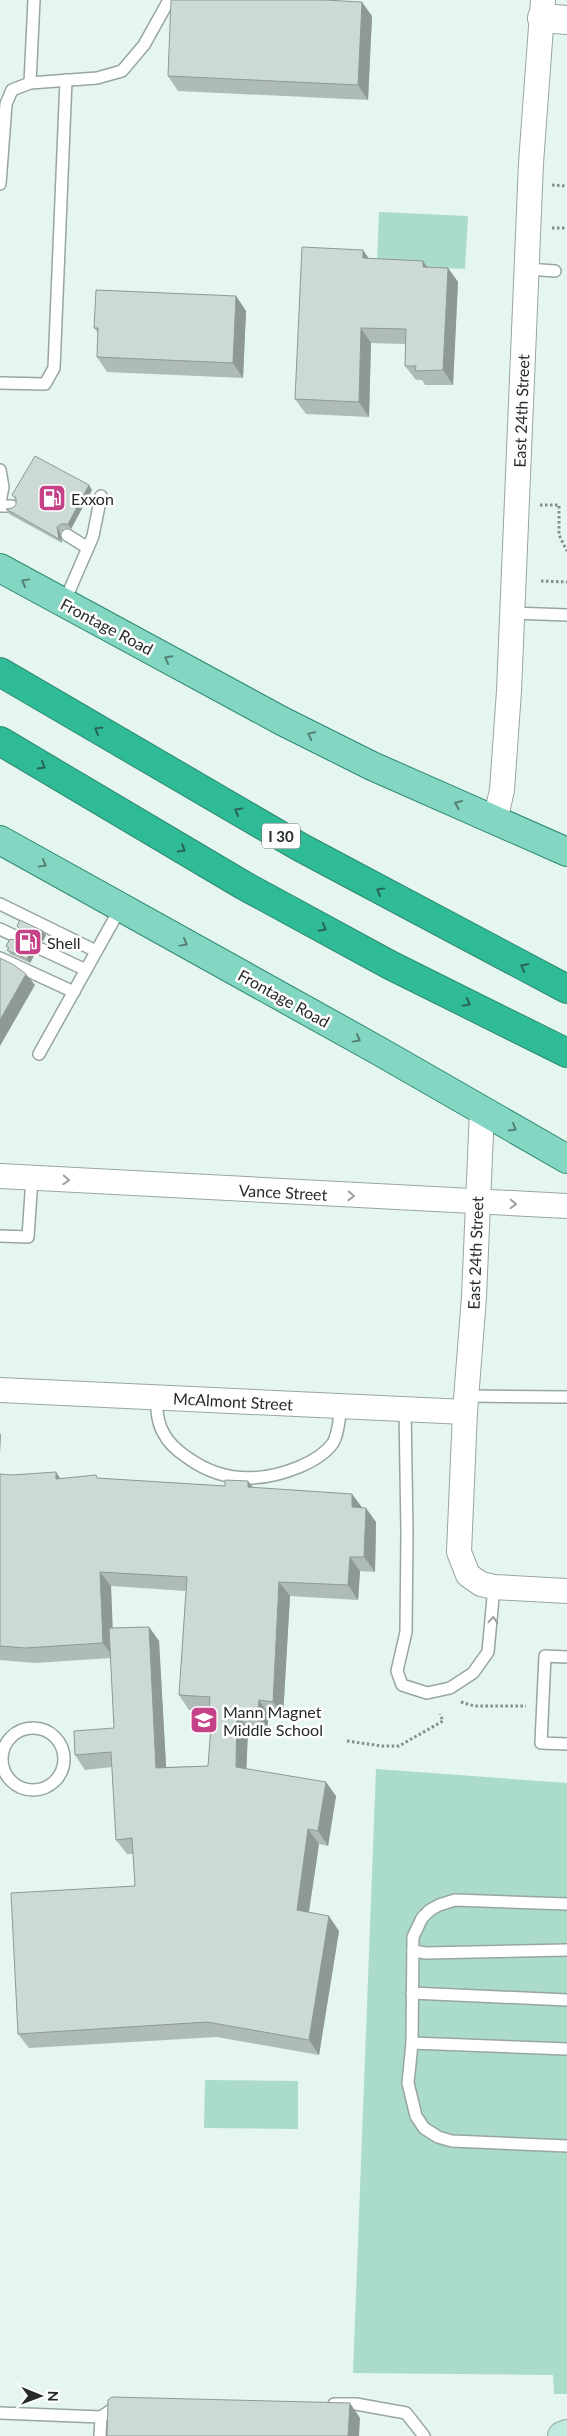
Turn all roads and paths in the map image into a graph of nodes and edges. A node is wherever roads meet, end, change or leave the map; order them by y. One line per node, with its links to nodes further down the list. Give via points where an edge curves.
1 (34, 0): 5 (lane)
2 (169, 0): 4 (lane, via 144,45 122,71 97,78)
3 (550, 13): 11 (street, East 24th Street, via 531,164)
4 (66, 80): 5 (lane); 13 (lane, via 54,368 45,384)
5 (30, 82): 6 (lane, via 12,90 6,104)
6 (0, 184)
7 (552, 185): 8 (path)
8 (567, 186)
9 (549, 228): 10 (path)
10 (567, 228)
11 (527, 269): 12 (lane); 25 (street, East 24th Street)
12 (556, 271)
13 (0, 382)
14 (0, 470): 16 (lane, via 3,487)
15 (101, 496): 19 (lane)
16 (0, 502)
17 (559, 505): 20 (path, via 559,535)
18 (67, 535): 19 (lane)
19 (88, 548): 24 (lane)
20 (567, 551)
21 (0, 568): 24 (main road, Frontage Road, one-way to 21)
22 (541, 581): 23 (path)
23 (567, 582)
24 (64, 603): 29 (main road, Frontage Road, one-way to 24, via 282,721)
25 (513, 613): 26 (lane); 29 (street, East 24th Street, via 502,790)
26 (567, 615)
27 (0, 672): 42 (highway, I 30, one-way to 27, via 300,847)
28 (0, 741): 44 (highway, one-way to 44, via 252,890)
29 (495, 821): 30 (main road, Frontage Road)
30 (531, 836): 31 (street); 33 (main road, Frontage Road)
31 (567, 837)
32 (1, 845): 35 (main road, Frontage Road, one-way to 35)
33 (567, 852)
34 (0, 904): 39 (lane)
35 (121, 907): 39 (lane); 46 (main road, Frontage Road, one-way to 46)
36 (0, 929): 37 (lane)
37 (16, 937)
38 (39, 948): 41 (lane)
39 (96, 951): 41 (lane)
40 (0, 958): 43 (lane)
41 (86, 970): 43 (lane)
42 (567, 989)
43 (74, 992): 45 (lane)
44 (567, 1053)
45 (39, 1054)
46 (482, 1110): 47 (main road, Frontage Road, one-way to 47); 50 (street, East 24th Street)
47 (567, 1159)
48 (0, 1176): 49 (street, Vance Street)
49 (32, 1178): 50 (street, Vance Street, one-way to 50); 52 (lane, via 28,1237)
50 (477, 1203): 51 (street, Vance Street, one-way to 51); 56 (street, East 24th Street)
51 (567, 1206)
52 (0, 1236)
53 (0, 1390): 54 (street, McAlmont Street)
54 (156, 1397): 57 (street, McAlmont Street); 57 (lane, via 164,1436 177,1451 203,1469 219,1475 255,1479 276,1476 308,1464 322,1454 337,1435)
55 (567, 1397): 56 (lane)
56 (466, 1404): 58 (street, McAlmont Street); 59 (street, via 459,1552 468,1575 480,1584)
57 (340, 1406): 58 (street, McAlmont Street)
58 (405, 1409): 59 (lane, one-way to 59, via 406,1632 396,1671 402,1685 427,1692 450,1688 473,1674 488,1652)
59 (494, 1587): 60 (street)
60 (567, 1591)
61 (567, 1658): 66 (lane, via 545,1656 541,1743)
62 (460, 1702): 63 (path, via 474,1706)
63 (531, 1706)
64 (440, 1714): 65 (path, via 443,1720 399,1746)
65 (347, 1741)
66 (567, 1744)
67 (1, 1758): 67 (lane, via 6,1774 16,1786 26,1790 37,1790 56,1780 64,1760 59,1742 43,1729 34,1728 15,1733 8,1740)
68 (567, 1904): 70 (lane, via 456,1900 439,1904 422,1918 413,1937)
69 (567, 1950): 70 (lane, via 426,1954)
70 (413, 1951): 71 (lane)
71 (412, 1993): 72 (lane); 73 (lane)
72 (567, 2000)
73 (412, 2043): 74 (lane); 75 (lane, via 408,2083 416,2116 424,2128 452,2141)
74 (567, 2049)
75 (567, 2146)
76 (127, 2399): 79 (lane)
77 (326, 2404): 82 (lane, via 356,2404 406,2413)
78 (0, 2412): 79 (lane)
79 (101, 2417): 81 (lane)
80 (567, 2434): 83 (main road)
81 (100, 2436)
82 (424, 2436)
83 (562, 2436)

